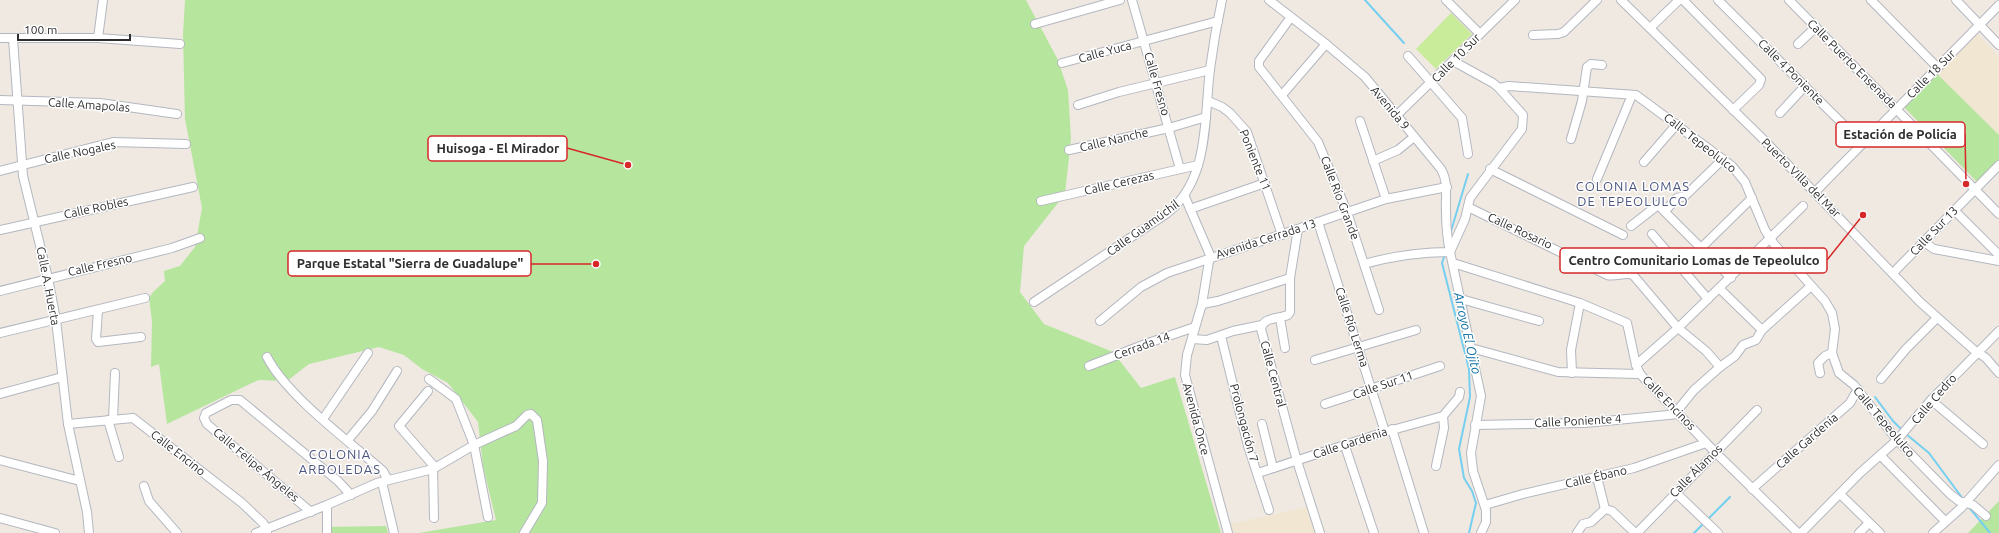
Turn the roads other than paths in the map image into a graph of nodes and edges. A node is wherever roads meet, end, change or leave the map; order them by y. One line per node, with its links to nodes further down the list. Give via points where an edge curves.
1 (102, 0): 26 (street)
2 (1120, 0): 19 (street)
3 (1132, 0): 28 (street, Calle Fresno)
4 (1222, 0): 18 (street, Calle Guamúchil)
5 (1269, 0): 17 (street, Avenida 9)
6 (1446, 0): 23 (street)
7 (1515, 0): 23 (street, Calle 10 Sur)
8 (1597, 0): 24 (street, via 1564,32)
9 (1621, 0): 22 (street, Puerto Villa del Mar)
10 (1679, 0): 22 (street)
11 (1683, 0): 51 (street, via 1761,79 1759,85)
12 (1718, 0): 41 (street, Calle 4 Poniente)
13 (1789, 0): 21 (street, Calle Puerto Ensenada)
14 (1871, 0): 37 (street)
15 (1956, 0): 20 (street)
16 (1999, 5): 20 (street, Calle 18 Sur)
17 (1291, 16): 30 (street, Avenida 9); 45 (street, Calle Río Grande, via 1259,65)
18 (1218, 20): 28 (street, Calle Yuca); 38 (street, Calle Guamúchil)
19 (1035, 24)
20 (1980, 24): 32 (street); 37 (street, Calle 18 Sur)
21 (1816, 27): 31 (street); 50 (street, Calle Puerto Ensenada)
22 (1650, 28): 51 (street, Puerto Villa del Mar)
23 (1480, 34): 34 (street, Calle 10 Sur)
24 (1533, 35)
25 (0, 38): 27 (street)
26 (98, 38): 27 (street); 29 (street)
27 (13, 39): 47 (street, Calle A. Huerta)
28 (1144, 41): 35 (street, Calle Yuca); 40 (street, Calle Fresno)
29 (180, 44)
30 (1326, 44): 45 (street); 54 (street, Avenida 9, via 1364,77)
31 (1798, 44)
32 (1999, 45)
33 (1408, 56): 39 (street)
34 (1453, 61): 39 (street, Calle 10 Sur); 42 (street)
35 (1062, 63)
36 (1602, 65): 43 (street, via 1591,64 1586,67)
37 (1938, 68): 50 (street, Calle 18 Sur)
38 (1210, 70): 40 (street); 48 (street, Calle Guamúchil)
39 (1432, 82): 54 (street, Calle 10 Sur); 64 (street, via 1462,118)
40 (1158, 84): 49 (street, via 1118,92); 58 (street, Calle Fresno)
41 (1805, 86): 52 (street); 62 (street, Calle 4 Poniente)
42 (1499, 88): 43 (street, via 1509,86); 72 (street, via 1521,112 1524,122 1519,134)
43 (1584, 91): 44 (street); 60 (street)
44 (1632, 94): 57 (street, Calle Tepeolulco); 74 (street)
45 (1282, 95): 89 (street, Calle Río Grande, via 1318,142)
46 (0, 100): 47 (street, Calle Amapolas)
47 (16, 102): 53 (street, Calle Amapolas, via 100,103); 68 (street, Calle A. Huerta)
48 (1208, 102): 55 (street, Calle Guamúchil); 75 (street, Poniente 11, via 1222,107 1242,126 1250,140)
49 (1078, 105)
50 (1897, 109): 62 (street, Calle 18 Sur); 78 (street, Calle Puerto Ensenada)
51 (1733, 110): 79 (street, Puerto Villa del Mar)
52 (1780, 113)
53 (177, 114)
54 (1396, 116): 59 (street, Avenida 9)
55 (1206, 117): 58 (street, Calle Nanche); 69 (street, Calle Guamúchil)
56 (1360, 121): 66 (street)
57 (1677, 124): 65 (street, Calle Tepeolulco); 67 (street)
58 (1169, 128): 63 (street, Calle Nanche); 71 (street, Calle Fresno)
59 (1414, 137): 66 (street, via 1398,150); 77 (street, Avenida 9, via 1441,169)
60 (1571, 139)
61 (186, 144): 68 (street, Calle Nogales, via 113,142)
62 (1863, 144): 79 (street, Calle 18 Sur)
63 (1069, 150)
64 (1468, 154)
65 (1723, 158): 81 (street, Calle Tepeolulco, via 1742,176); 88 (street)
66 (1373, 161): 82 (street)
67 (1644, 162)
68 (22, 165): 73 (street, Calle Nogales); 91 (street, Calle A. Huerta)
69 (1198, 165): 71 (street, Calle Cerezas); 80 (street, Calle Guamúchil)
70 (1999, 165): 78 (street, Calle Sur 13)
71 (1180, 169): 83 (street, Calle Cerezas)
72 (1490, 169): 84 (street, via 1470,198); 98 (street)
73 (0, 171)
74 (1597, 179)
75 (1265, 183): 86 (street); 97 (street, Poniente 11)
76 (193, 187): 91 (street, Calle Robles)
77 (1447, 187): 82 (street, Avenida Cerrada 13); 103 (street, Avenida 9, via 1446,230)
78 (1975, 190): 87 (street, Calle Sur 13); 90 (street, Calle Puerto Ensenada)
79 (1815, 192): 109 (street, Puerto Villa del Mar)
80 (1185, 197): 86 (street); 119 (street, Calle Guamúchil, via 1166,214)
81 (1752, 198): 100 (street, Calle Tepeolulco); 102 (street)
82 (1386, 199): 89 (street, Avenida Cerrada 13)
83 (1041, 201)
84 (1468, 206): 103 (street); 131 (street, Calle Rosario, via 1608,275 1633,276)
85 (1803, 206): 100 (street)
86 (1190, 209): 105 (street, via 1210,252)
87 (1954, 210): 101 (street, Calle Sur 13); 104 (street)
88 (1665, 211): 93 (street, via 1657,205); 102 (street)
89 (1347, 212): 92 (street, Avenida Cerrada 13); 108 (street, Calle Río Grande)
90 (1999, 214)
91 (34, 221): 95 (street, Calle Robles); 110 (street, Calle A. Huerta)
92 (1318, 222): 94 (street, Avenida Cerrada 13); 139 (street, Calle Río Lerma)
93 (1631, 226)
94 (1298, 229): 97 (street, Avenida Cerrada 13); 111 (street)
95 (0, 230)
96 (1652, 234): 117 (street)
97 (1282, 235): 105 (street, Avenida Cerrada 13)
98 (1624, 235)
99 (200, 238): 110 (street, Calle Fresno, via 172,248)
100 (1771, 239): 112 (street); 113 (street, Calle Tepeolulco)
101 (1924, 242): 106 (street, via 1934,249); 109 (street, Calle Sur 13)
102 (1700, 248): 112 (street)
103 (1450, 252): 107 (street, Avenida 9); 108 (street, via 1398,255)
104 (1999, 255)
105 (1210, 258): 121 (street, Avenida Once); 127 (street, Avenida Cerrada 13, via 1150,281)
106 (1999, 261)
107 (1453, 263): 118 (street, Avenida 9); 120 (street, Calle Encinos)
108 (1364, 264): 123 (street, Calle Río Grande)
109 (1894, 273): 125 (street, Puerto Villa del Mar)
110 (48, 278): 115 (street, Calle Fresno); 126 (street, Calle A. Huerta)
111 (1290, 278): 121 (street); 124 (street, via 1290,312)
112 (1731, 278): 114 (street)
113 (1811, 286): 133 (street); 144 (street, Calle Tepeolulco, via 1832,313 1835,329)
114 (1720, 289): 117 (street); 133 (street)
115 (0, 291)
116 (145, 298): 122 (street)
117 (1708, 298): 131 (street)
118 (1461, 299): 128 (street); 141 (street, Avenida 9)
119 (1034, 302)
120 (1580, 303): 147 (street, Calle Encinos, via 1627,323); 153 (street, via 1571,350)
121 (1202, 304): 130 (street, Avenida Once)
122 (98, 310): 126 (street); 137 (street, via 98,342)
123 (1379, 310)
124 (1280, 318): 129 (street, Calle Central, via 1265,321); 140 (street)
125 (1937, 318): 142 (street, Puerto Villa del Mar); 159 (street)
126 (56, 320): 135 (street); 157 (street, Calle A. Huerta)
127 (1100, 321)
128 (1539, 321)
129 (1262, 325): 136 (street); 186 (street, Calle Central)
130 (1195, 327): 138 (street, Avenida Once); 148 (street, Cerrada 14)
131 (1678, 328): 147 (street); 150 (street, Calle Rosario, via 1706,351)
132 (1416, 330): 139 (street)
133 (1762, 330): 150 (street, via 1756,340 1743,345 1735,356)
134 (1999, 331): 142 (street, Calle Cedro)
135 (0, 333)
136 (1221, 336): 138 (street, via 1207,340); 191 (street, Prolongación 7, via 1248,446)
137 (141, 338)
138 (1192, 339): 221 (street, Avenida Once, via 1185,366 1186,382)
139 (1358, 346): 146 (street); 160 (street, Calle Río Lerma)
140 (1285, 348)
141 (1471, 348): 153 (street, via 1546,370); 174 (street, Avenida 9, via 1481,396)
142 (1977, 352): 155 (street, Puerto Villa del Mar); 165 (street, Calle Cedro)
143 (368, 353): 170 (street)
144 (1832, 353): 154 (street, via 1818,362); 161 (street, Calle Tepeolulco, via 1839,373)
145 (267, 357): 170 (street, via 285,383)
146 (1315, 360)
147 (1636, 365): 156 (street, Calle Encinos)
148 (1089, 366)
149 (1440, 366): 160 (street, Calle Sur 11)
150 (1720, 367): 168 (street, via 1694,390)
151 (397, 371): 176 (street, via 372,411)
152 (115, 373): 171 (street)
153 (1572, 373): 156 (street)
154 (1820, 373)
155 (1999, 373)
156 (1640, 374): 168 (street, Calle Encinos)
157 (62, 377): 164 (street); 172 (street, Calle A. Huerta)
158 (429, 379): 180 (street, via 456,399)
159 (1881, 379)
160 (1372, 388): 166 (street, Calle Sur 11); 175 (street, Calle Río Lerma)
161 (1859, 390): 177 (street, Calle Tepeolulco); 196 (street, Calle Gardenía, via 1850,403)
162 (428, 391): 190 (street, via 398,426 429,459)
163 (1460, 392): 169 (street, via 1459,397)
164 (0, 394)
165 (1931, 400): 177 (street, Calle Cedro); 179 (street)
166 (1325, 404)
167 (1757, 410): 182 (street, Calle Álamos)
168 (1678, 412): 174 (street, Calle Poniente 4, via 1585,422); 178 (street, Calle Encinos)
169 (1443, 416): 175 (street, Calle Gardenia); 188 (street, via 1444,428)
170 (323, 418): 176 (street)
171 (111, 419): 172 (street, Calle Encino); 184 (street); 213 (street, Calle Encino, via 138,420 161,441 242,503 257,516)
172 (68, 424): 193 (street, Calle A. Huerta)
173 (1262, 424): 189 (street)
174 (1476, 424): 202 (street, Avenida 9, via 1471,460)
175 (1388, 430): 181 (street, Calle Gardenia); 224 (street, Calle Río Lerma)
176 (348, 440): 194 (street, via 383,471)
177 (1897, 440): 183 (street, Calle Cedro); 200 (street, Calle Tepeolulco, via 1950,494)
178 (1706, 443): 182 (street, Calle Encinos); 192 (street, Calle Ébano, via 1646,465)
179 (1983, 444)
180 (474, 445): 190 (street); 207 (street); 220 (street, via 516,426 529,414 537,420 543,465 542,503)
181 (1345, 446): 186 (street, Calle Gardenia); 223 (street)
182 (1715, 452): 196 (street, Calle Encinos); 197 (street, Calle Álamos)
183 (1880, 456): 198 (street, Calle Cedro); 211 (street)
184 (119, 457)
185 (0, 460): 193 (street)
186 (1297, 461): 189 (street, Calle Gardenia); 222 (street, Calle Central)
187 (1999, 465): 200 (street)
188 (1436, 466)
189 (1274, 468): 191 (street, Calle Gardenia)
190 (433, 469): 194 (street); 209 (street)
191 (1258, 473): 204 (street, Prolongación 7)
192 (1597, 477): 202 (street, Calle Ébano); 203 (street)
193 (80, 481): 216 (street, Calle A. Huerta)
194 (385, 481): 199 (street); 214 (street)
195 (144, 486): 217 (street, via 149,501)
196 (1752, 489): 230 (street, Calle Encinos)
197 (1675, 492): 228 (street, Calle Álamos); 229 (street)
198 (1840, 494): 212 (street); 231 (street, Calle Cedro)
199 (351, 495): 201 (street); 205 (street, Calle Felipe Ángeles, via 338,480 237,399 208,411 204,416 207,424)
200 (1965, 503): 206 (street, Calle Tepeolulco, via 1973,505); 211 (street)
201 (327, 505): 205 (street); 219 (street)
202 (1485, 505): 210 (street, Avenida 9)
203 (1604, 509): 227 (street, via 1591,522 1583,524); 228 (street, via 1612,511)
204 (1269, 510)
205 (311, 512): 213 (street)
206 (1986, 516)
207 (488, 517)
208 (0, 518): 215 (street)
209 (434, 518)
210 (1486, 522): 225 (street); 226 (street, Avenida 9)
211 (1945, 522): 234 (street)
212 (1870, 523): 232 (street); 233 (street)
213 (267, 531): 218 (street)
214 (394, 532)
215 (54, 533)
216 (89, 533)
217 (177, 533)
218 (256, 533)
219 (327, 533)
220 (524, 533)
221 (1228, 533)
222 (1320, 533)
223 (1374, 533)
224 (1424, 533)
225 (1481, 533)
226 (1488, 533)
227 (1577, 533)
228 (1636, 533)
229 (1718, 533)
230 (1798, 533)
231 (1801, 533)
232 (1859, 533)
233 (1880, 533)
234 (1933, 533)

